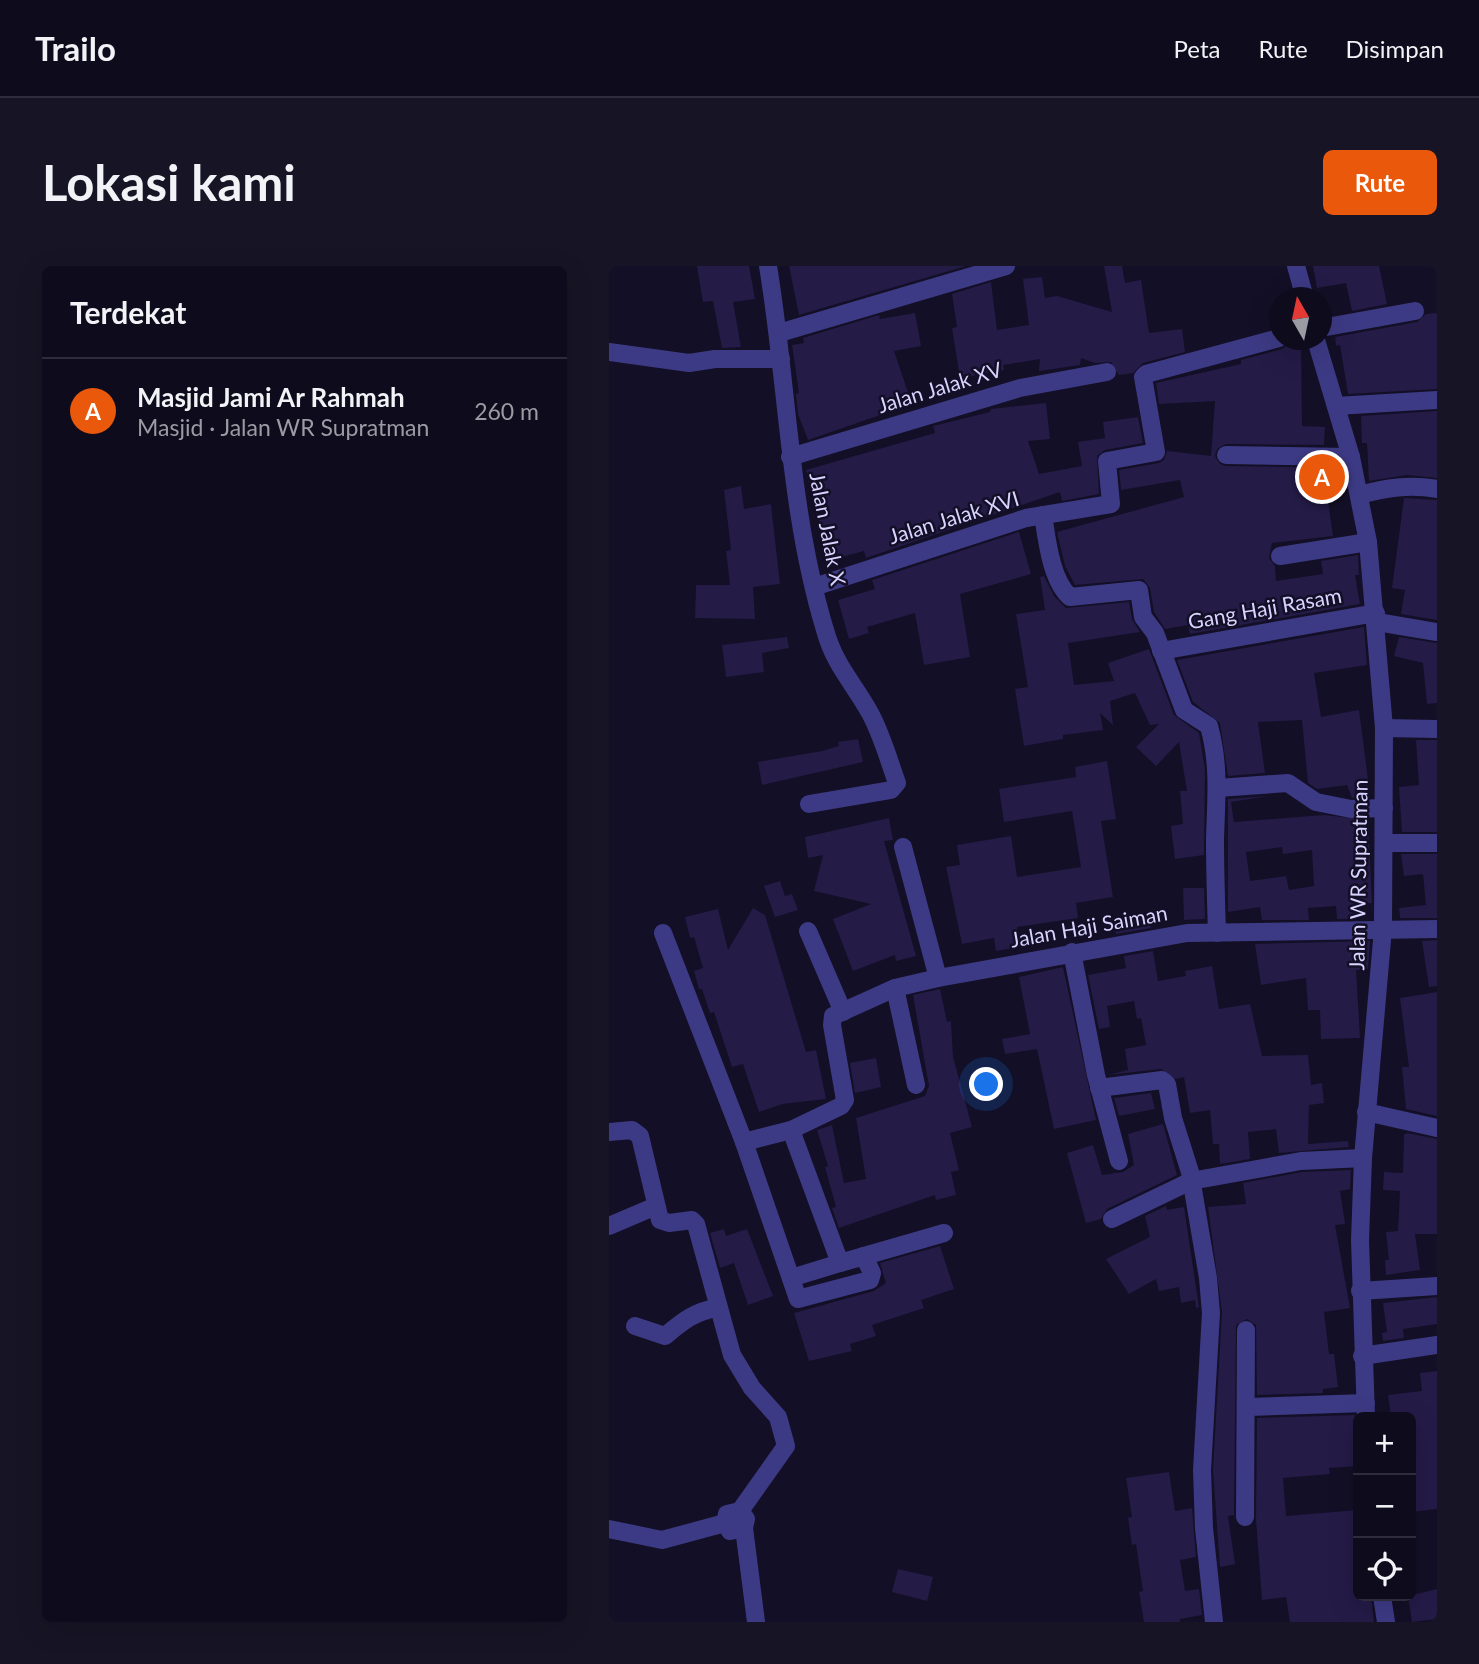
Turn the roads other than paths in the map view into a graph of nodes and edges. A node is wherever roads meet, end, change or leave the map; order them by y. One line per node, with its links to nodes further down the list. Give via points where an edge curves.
1 (768, 266): 7 (street, Jalan Jalak X)
2 (1006, 266): 7 (street)
3 (1296, 266): 4 (street)
4 (1302, 287)
5 (1415, 311): 6 (street)
6 (1332, 326)
7 (779, 333): 11 (street, Jalan Jalak X)
8 (1269, 341): 20 (street, Jalan Jalak XVI, via 1146,374 1156,452 1107,461 1111,504)
9 (1319, 350): 14 (street, Jalan WR Supratman)
10 (609, 352): 11 (street, via 689,363)
11 (781, 359): 16 (street, Jalan Jalak X)
12 (1107, 372): 16 (street, Jalan Jalak XV, via 1020,388)
13 (1437, 400): 14 (street)
14 (1336, 407): 17 (street, Jalan WR Supratman)
15 (1226, 456): 17 (street)
16 (790, 457): 23 (street, Jalan Jalak X)
17 (1351, 457): 19 (street, Jalan WR Supratman)
18 (1437, 489): 19 (street, via 1388,488)
19 (1359, 495): 21 (street, Jalan WR Supratman)
20 (1043, 515): 23 (street, Jalan Jalak XVI); 26 (street, via 1064,591 1070,597 1139,590 1143,617)
21 (1367, 542): 22 (street); 24 (street, Jalan WR Supratman)
22 (1280, 556)
23 (814, 587): 30 (street, Jalan Jalak X, via 833,654 872,717 897,783 891,790)
24 (1377, 617): 25 (street, Gang Haji Rasam); 26 (street, Gang Haji Rasam); 27 (street, Jalan WR Supratman)
25 (1437, 632)
26 (1161, 651): 29 (street, via 1184,710 1209,726)
27 (1384, 728): 28 (street); 31 (street, Jalan WR Supratman)
28 (1437, 729)
29 (1218, 788): 31 (street, via 1288,783 1316,802 1352,809); 39 (street)
30 (809, 804)
31 (1384, 808): 32 (street, Jalan WR Supratman)
32 (1385, 843): 33 (street); 35 (street, Jalan WR Supratman)
33 (1437, 843)
34 (903, 847): 41 (street)
35 (1383, 929): 36 (street, Jalan Haji Saiman); 39 (street, Jalan Haji Saiman); 46 (street, Jalan WR Supratman)
36 (1437, 929)
37 (809, 931): 43 (street)
38 (663, 933): 50 (street)
39 (1217, 933): 40 (street, Jalan Haji Saiman, via 1161,936)
40 (1072, 953): 41 (street, Jalan Haji Saiman); 45 (street)
41 (938, 978): 42 (street, Jalan Haji Saiman)
42 (895, 988): 43 (street, Jalan Haji Saiman); 44 (street)
43 (843, 1012): 49 (street, via 832,1021 845,1100)
44 (916, 1084)
45 (1099, 1088): 52 (street); 53 (street, via 1156,1079 1167,1084)
46 (1366, 1112): 47 (street); 51 (street, Jalan WR Supratman)
47 (1437, 1128)
48 (616, 1130): 54 (street, via 632,1130 640,1136)
49 (791, 1130): 50 (street); 59 (street)
50 (744, 1142): 60 (street)
51 (1363, 1157): 53 (street, via 1301,1161); 62 (street, Jalan WR Supratman)
52 (1119, 1161)
53 (1191, 1181): 55 (street); 75 (street, via 1211,1313 1202,1471)
54 (656, 1206): 56 (street); 63 (street, via 660,1220 692,1220 696,1224)
55 (1112, 1219)
56 (609, 1226)
57 (944, 1233): 58 (street)
58 (864, 1256): 59 (street); 60 (street, via 872,1273 870,1280 798,1299)
59 (840, 1263): 60 (street)
60 (791, 1278)
61 (1437, 1286): 62 (street)
62 (1360, 1291): 67 (street, Jalan WR Supratman)
63 (717, 1308): 64 (street, via 686,1318 665,1336); 71 (street, via 732,1355 752,1388 778,1417 786,1446)
64 (635, 1326)
65 (1246, 1330): 68 (street)
66 (1437, 1345): 67 (street)
67 (1362, 1356): 69 (street, Jalan WR Supratman)
68 (1248, 1407): 69 (street); 70 (street)
69 (1366, 1410)
70 (1245, 1517)
71 (742, 1519): 72 (street, via 727,1514 725,1523 662,1540); 74 (street)
72 (609, 1529)
73 (1383, 1601): 76 (street)
74 (756, 1622)
75 (1214, 1622)
76 (1386, 1622)

